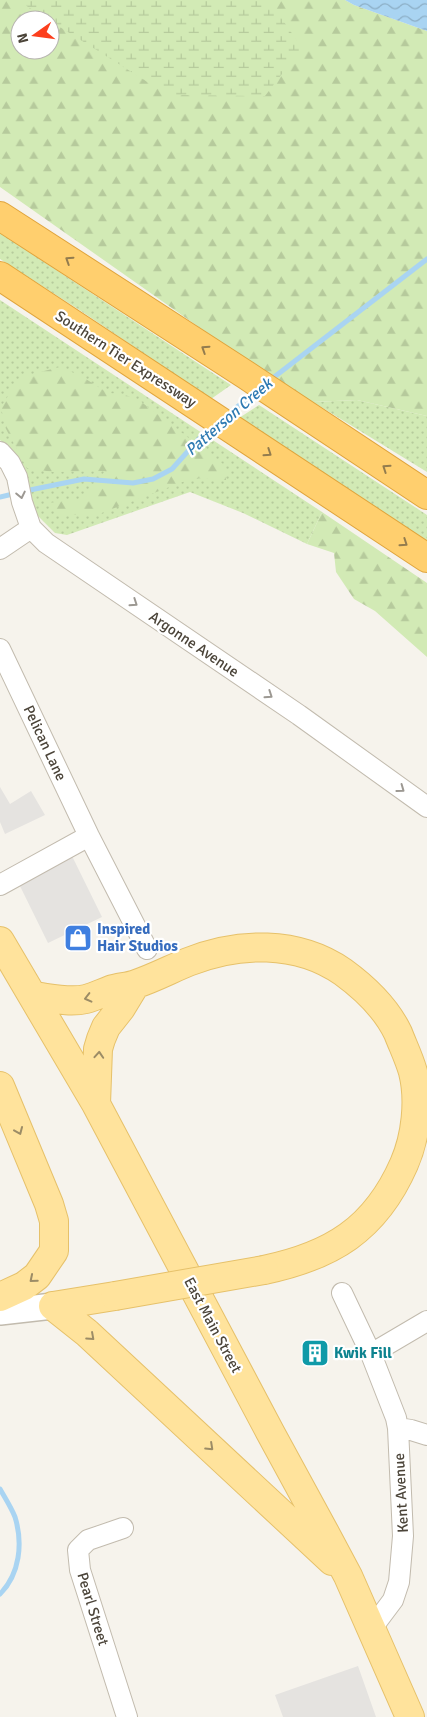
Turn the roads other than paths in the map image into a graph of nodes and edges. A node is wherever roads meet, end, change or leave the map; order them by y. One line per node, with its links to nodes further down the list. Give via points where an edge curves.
1 (0, 216): 4 (highway, one-way to 1)
2 (0, 276): 7 (highway, Southern Tier Expressway, one-way to 7)
3 (0, 452): 5 (street, Argonne Avenue, one-way to 5, via 17,477)
4 (427, 494)
5 (31, 528): 6 (street); 9 (street, Argonne Avenue, one-way to 9, via 46,543 299,715)
6 (0, 549)
7 (427, 558)
8 (0, 650): 10 (street, Pelican Lane)
9 (427, 807)
10 (89, 836): 11 (street); 13 (street, Pelican Lane)
11 (0, 885)
12 (0, 941): 15 (main road, East Main Street)
13 (147, 949)
14 (135, 985): 15 (main road, one-way to 15, via 112,989 83,1000); 17 (main road, one-way to 14, via 98,1049 106,1027); 20 (main road, bridge, via 188,962 224,950 248,947 269,946 305,953 333,965 372,996 396,1029 413,1073 416,1098 413,1137 394,1186 375,1213 348,1237 306,1259 264,1270)
15 (33, 996): 17 (main road, East Main Street)
16 (0, 1086): 19 (main road, one-way to 19, via 54,1221 54,1251 37,1276)
17 (96, 1104): 26 (main road, East Main Street)
18 (342, 1293): 22 (street, Kent Avenue)
19 (2, 1304): 20 (street)
20 (53, 1306): 26 (main road, one-way to 26, via 88,1333)
21 (427, 1321): 22 (street)
22 (371, 1354): 23 (street, Kent Avenue)
23 (398, 1428): 24 (street); 27 (street, Kent Avenue, via 403,1536 399,1582 393,1600)
24 (427, 1436)
25 (123, 1528): 28 (street, Pearl Street, via 88,1540 78,1550 80,1570)
26 (348, 1576): 27 (main road, East Main Street)
27 (372, 1628): 29 (main road, East Main Street)
28 (127, 1717)
29 (410, 1717)

